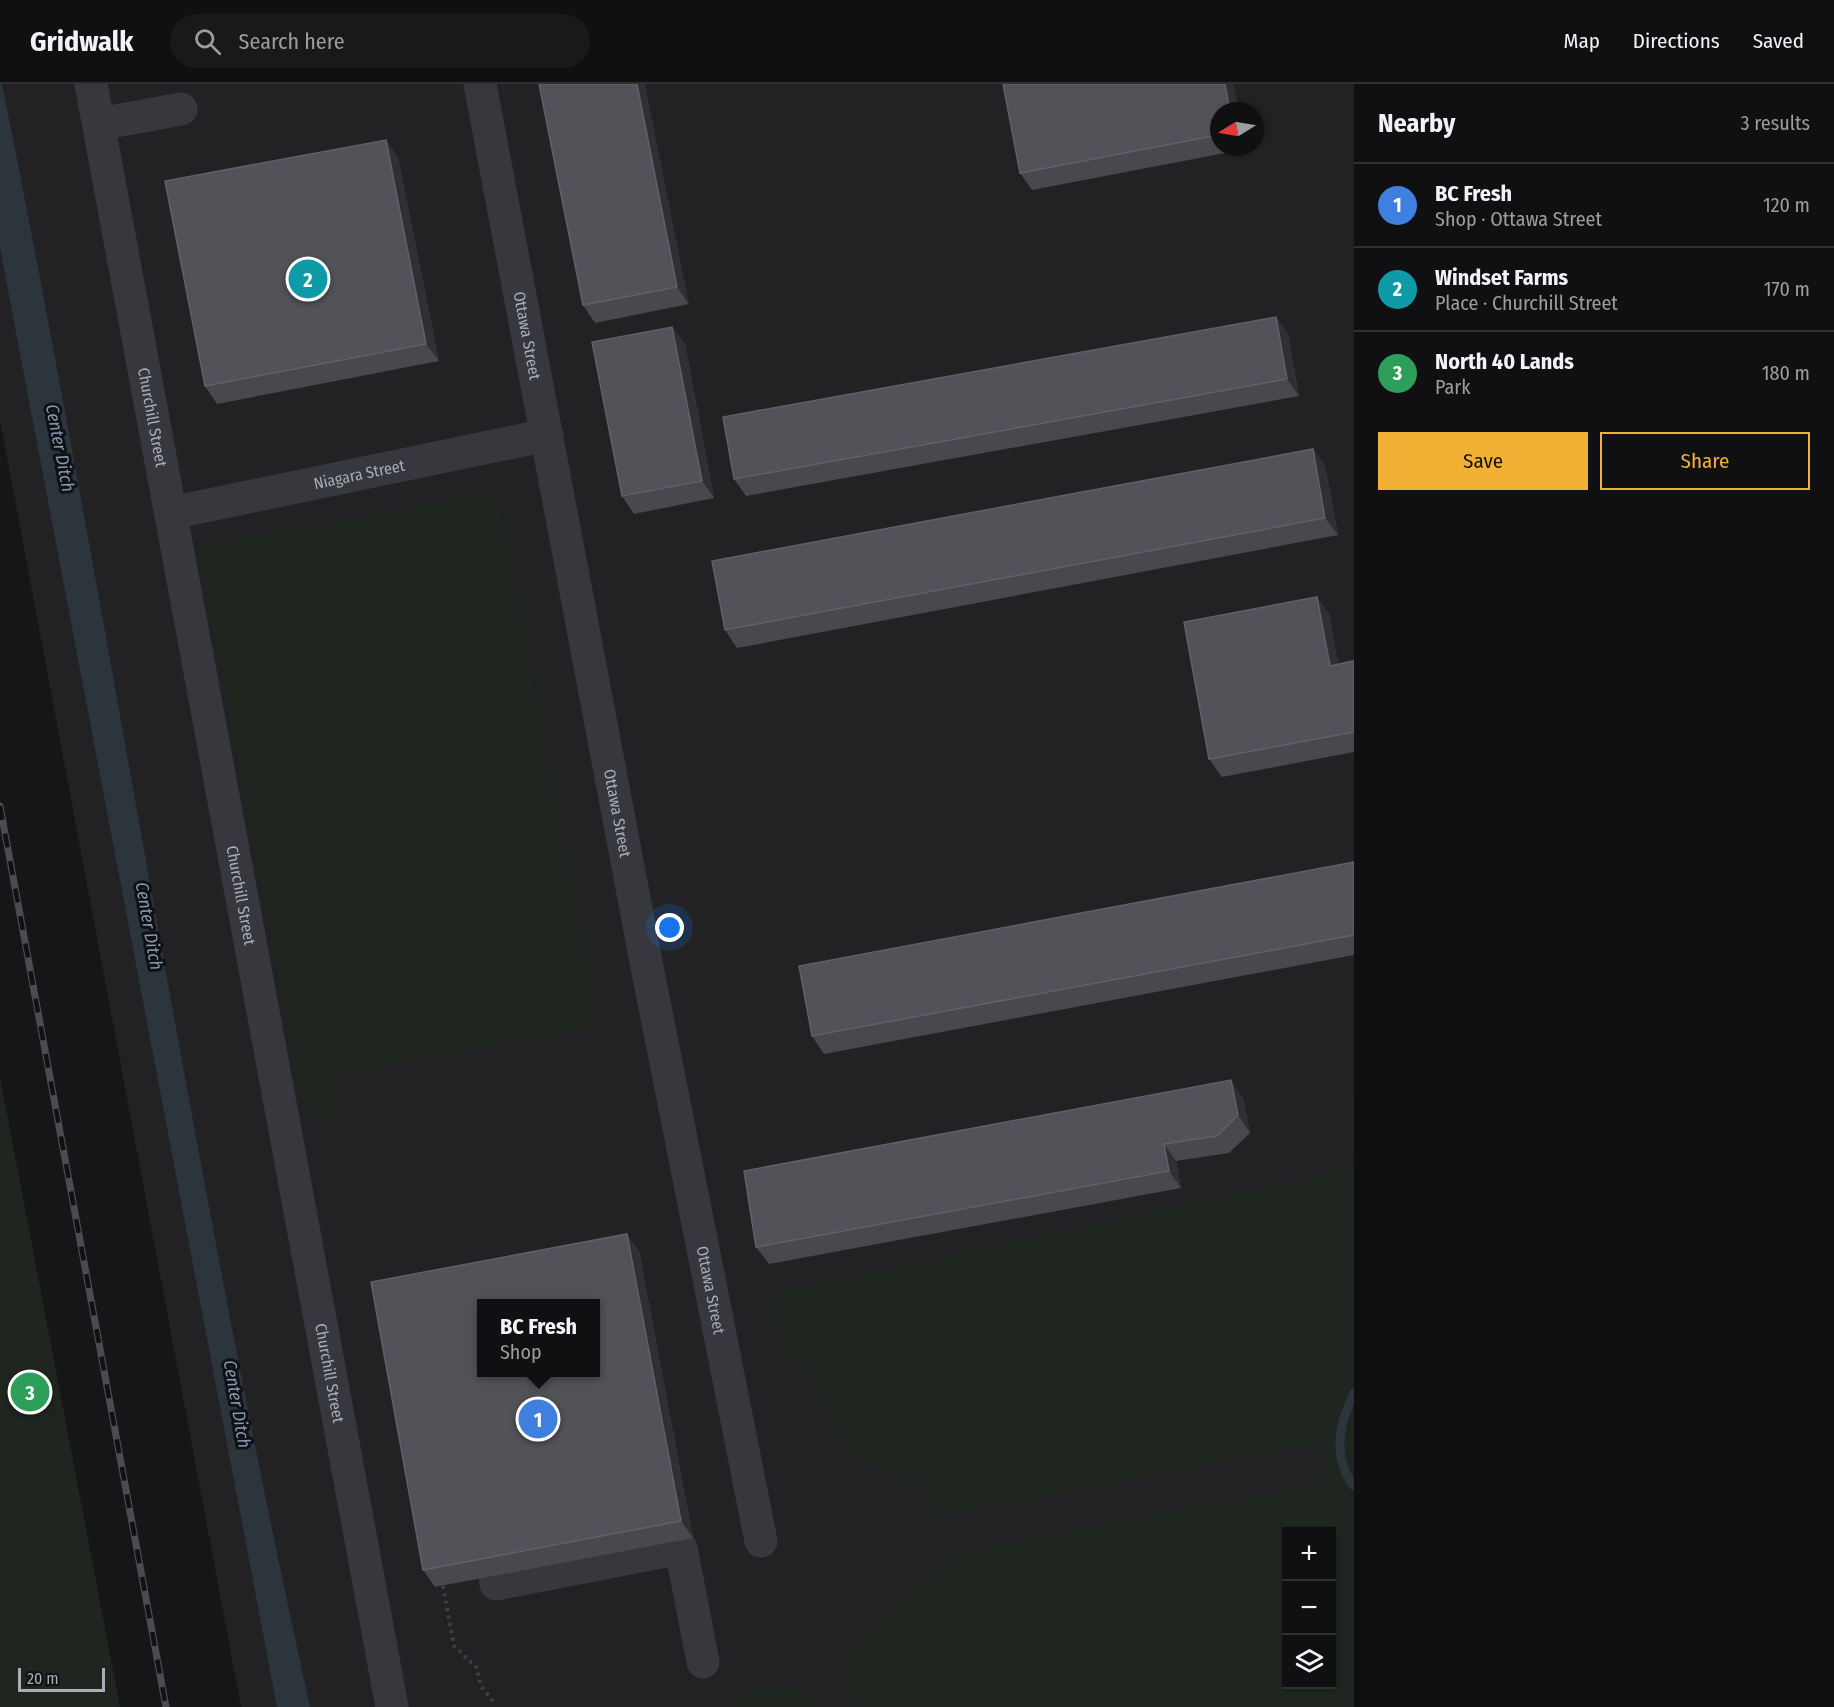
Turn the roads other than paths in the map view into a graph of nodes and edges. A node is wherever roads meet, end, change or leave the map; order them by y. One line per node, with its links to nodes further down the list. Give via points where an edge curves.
1 (92, 84): 4 (street, Churchill Street)
2 (480, 84): 5 (street, Ottawa Street)
3 (181, 109): 4 (street)
4 (99, 124): 6 (street, Churchill Street)
5 (547, 435): 6 (street, Niagara Street); 7 (street, Ottawa Street)
6 (171, 513): 10 (street, Churchill Street)
7 (761, 1542)
8 (495, 1576): 9 (street, via 496,1584 681,1548)
9 (703, 1662)
10 (392, 1707)

